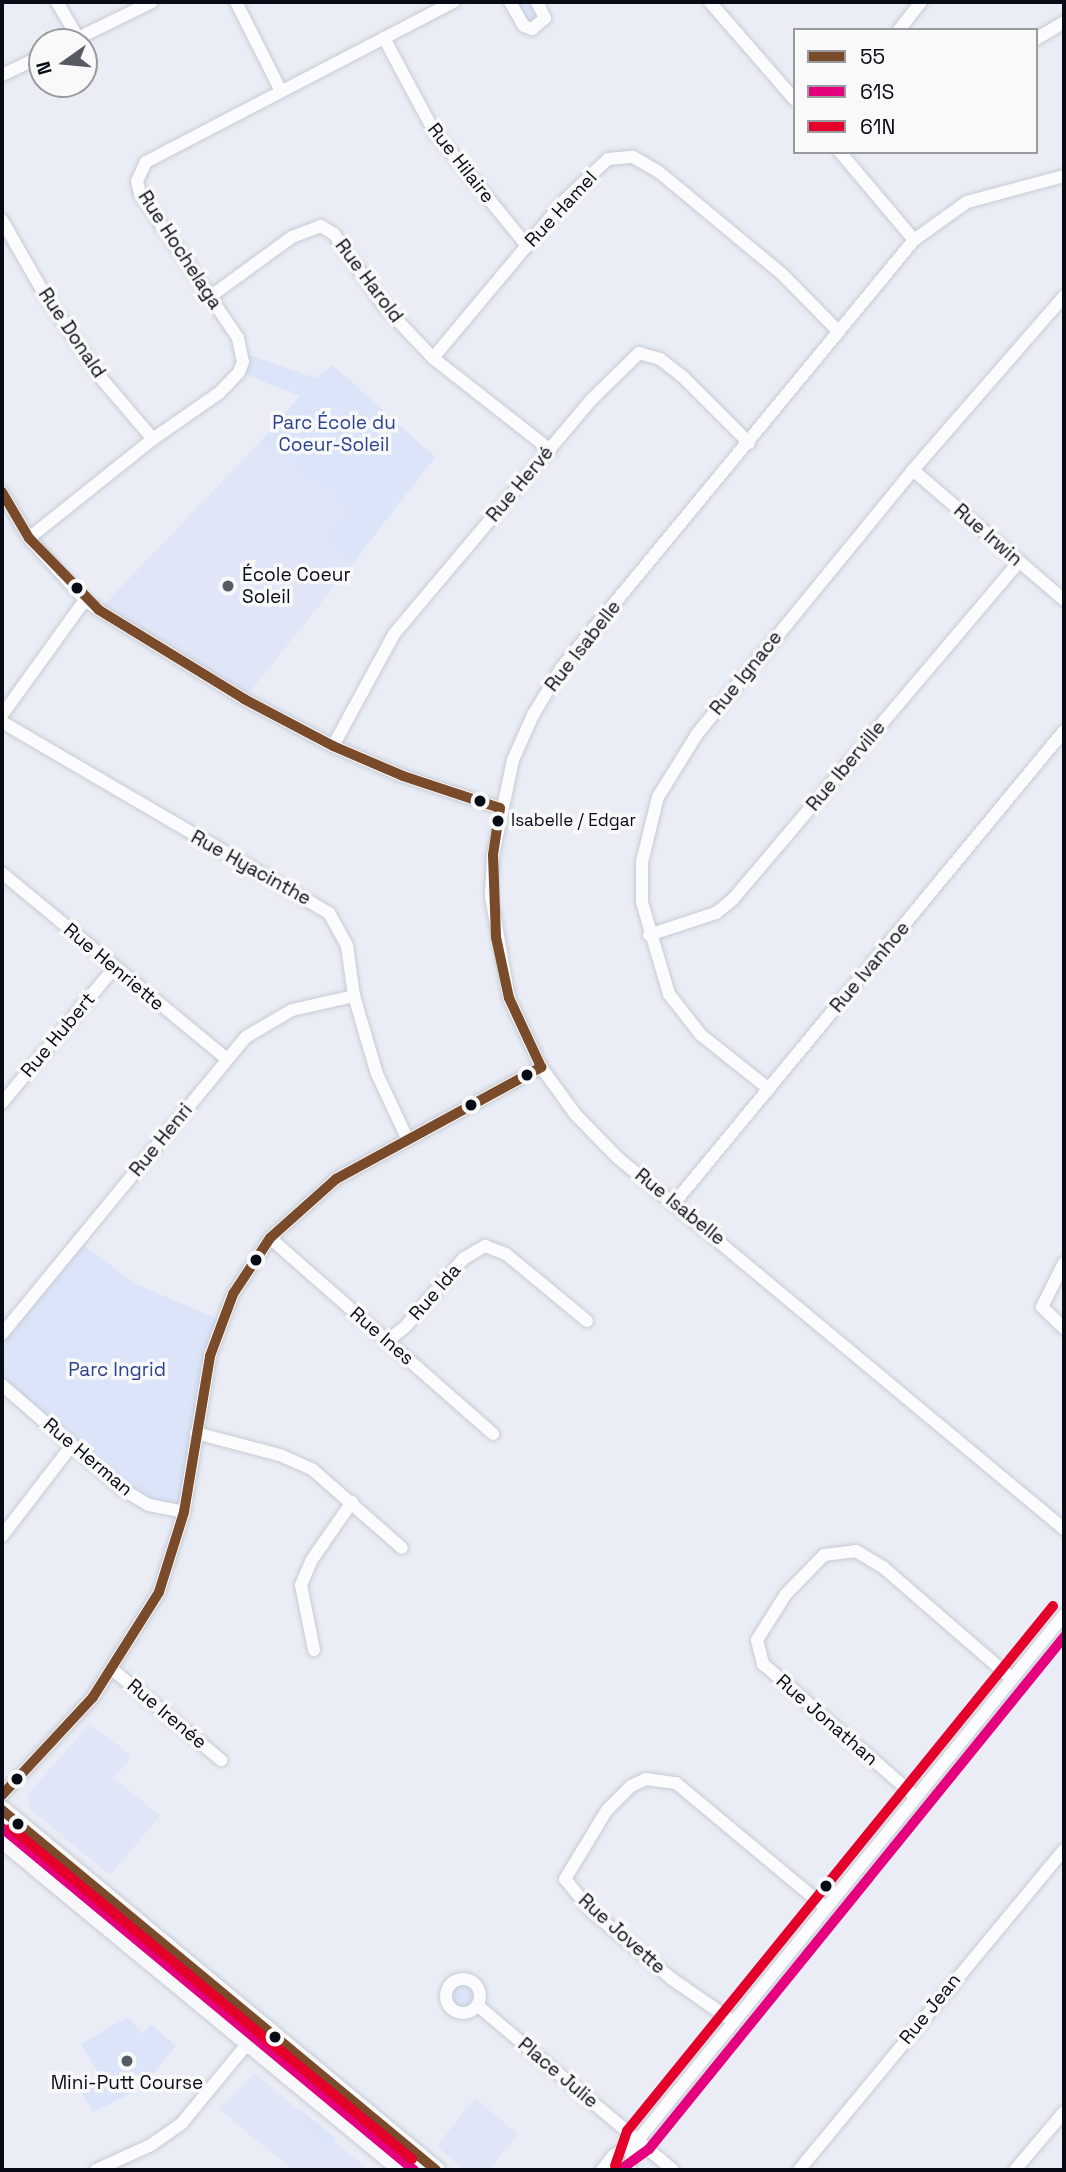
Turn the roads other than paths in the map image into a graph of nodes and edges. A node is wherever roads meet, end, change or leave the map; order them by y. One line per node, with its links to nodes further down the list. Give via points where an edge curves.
1 (57, 2): 10 (street)
2 (152, 2): 11 (street)
3 (236, 2): 17 (street)
4 (454, 2): 13 (street, Rue Hochelaga)
5 (510, 2): 6 (street, via 524,26 532,29 545,18)
6 (537, 2)
7 (921, 2): 12 (street)
8 (715, 4): 18 (street)
9 (1064, 22): 14 (street)
10 (69, 28)
11 (98, 28)
12 (903, 28)
13 (384, 38): 17 (street, Rue Hochelaga); 23 (street, Rue Hilaire, via 435,133)
14 (1038, 38)
15 (28, 62): 16 (street)
16 (2, 75)
17 (281, 91): 24 (street, Rue Hochelaga, via 160,152 146,162 137,181 140,194)
18 (793, 98)
19 (842, 154): 22 (street)
20 (1064, 176): 22 (street, Rue Isabelle, via 967,202)
21 (2, 220): 28 (street, Rue Donald, via 94,368)
22 (914, 240): 26 (street, Rue Isabelle)
23 (527, 246): 26 (street, Rue Hamel, via 608,159 633,157 659,172 782,274); 27 (street, Rue Hamel)
24 (211, 296): 27 (street, Rue Harold, via 292,237 321,226 334,234 383,305); 28 (street, Rue Hochelaga, via 238,338 243,362 239,372 219,393)
25 (1064, 296): 31 (street, Rue Ignace)
26 (839, 332): 29 (street, Rue Isabelle)
27 (433, 358): 30 (street, Rue Harold)
28 (153, 439): 33 (street, Rue Hochelaga)
29 (749, 443): 30 (street, Rue Hervé, via 660,359 639,353); 41 (street, Rue Isabelle, via 562,667 533,715)
30 (549, 449): 40 (street, Rue Hervé, via 394,634)
31 (913, 470): 34 (street, Rue Irwin); 43 (street, Rue Ignace, via 674,766 658,797 642,862)
32 (2, 492): 33 (street)
33 (29, 538): 35 (street)
34 (1019, 562): 36 (street, Rue Irwin); 43 (street, Rue Iberville, via 733,900 716,914)
35 (85, 600): 37 (street); 40 (street, via 244,698)
36 (1064, 600)
37 (2, 715)
38 (2, 722): 45 (street, Rue Hyacinthe, via 329,914 347,946)
39 (1064, 731): 48 (street, Rue Ivanhoe)
40 (333, 746): 41 (street, via 403,776)
41 (500, 808): 47 (street, Rue Isabelle, via 493,855 496,937 509,998)
42 (4, 880): 44 (street, Rue Henriette)
43 (649, 935): 48 (street, Rue Ignace, via 669,994 693,1025)
44 (114, 968): 46 (street, Rue Henriette); 49 (street, Rue Hubert)
45 (354, 996): 46 (street, Rue Henri, via 273,1019 246,1037); 50 (street, Rue Hyacinthe, via 377,1074)
46 (227, 1059): 56 (street, Rue Henri)
47 (541, 1067): 50 (street); 51 (street, Rue Isabelle, via 576,1115 618,1158)
48 (769, 1089): 51 (street, Rue Ivanhoe)
49 (2, 1103)
50 (407, 1138): 52 (street, via 336,1179)
51 (675, 1202): 64 (street, Rue Isabelle)
52 (270, 1238): 57 (street, Rue Ines); 59 (street, via 233,1294 211,1356)
53 (1064, 1263): 55 (street, via 1042,1307)
54 (587, 1321): 57 (street, Rue Ida, via 506,1254 485,1246 463,1259 406,1326)
55 (1064, 1328)
56 (2, 1334)
57 (387, 1340): 60 (street, Rue Ines)
58 (2, 1385): 61 (street, Rue Herman)
59 (196, 1433): 62 (street, via 313,1469); 63 (street)
60 (493, 1434)
61 (72, 1445): 63 (street, Rue Herman, via 140,1500); 65 (street)
62 (352, 1502): 66 (street); 68 (street, via 311,1561 301,1585)
63 (184, 1512): 69 (street, via 159,1591)
64 (1064, 1529)
65 (2, 1536)
66 (402, 1548)
67 (1064, 1615): 70 (street)
68 (314, 1650)
69 (113, 1670): 71 (street, Rue Irenée); 72 (street, via 60,1735)
70 (1012, 1679): 73 (street); 73 (street, Rue Jonathan, via 884,1568 856,1551 824,1556 786,1594 757,1640 763,1664)
71 (221, 1760)
72 (2, 1795)
73 (916, 1797): 77 (street)
74 (2, 1810): 80 (main road)
75 (2, 1839): 81 (main road)
76 (1064, 1850): 90 (street, Rue Jean)
77 (826, 1908): 79 (street); 79 (street, Rue Jovette, via 676,1783 646,1779 607,1810 565,1879 590,1911 672,1979)
78 (477, 2006): 83 (street, Place Julie)
79 (734, 2022): 83 (street)
80 (262, 2026): 81 (street); 86 (main road)
81 (248, 2043): 84 (street, via 182,2123 151,2145); 85 (main road)
82 (1064, 2112): 91 (street)
83 (638, 2140): 87 (street); 88 (street); 89 (street, Place Julie)
84 (96, 2170)
85 (403, 2170)
86 (436, 2170)
87 (601, 2170)
88 (628, 2170)
89 (673, 2170)
90 (799, 2170)
91 (1015, 2170)

